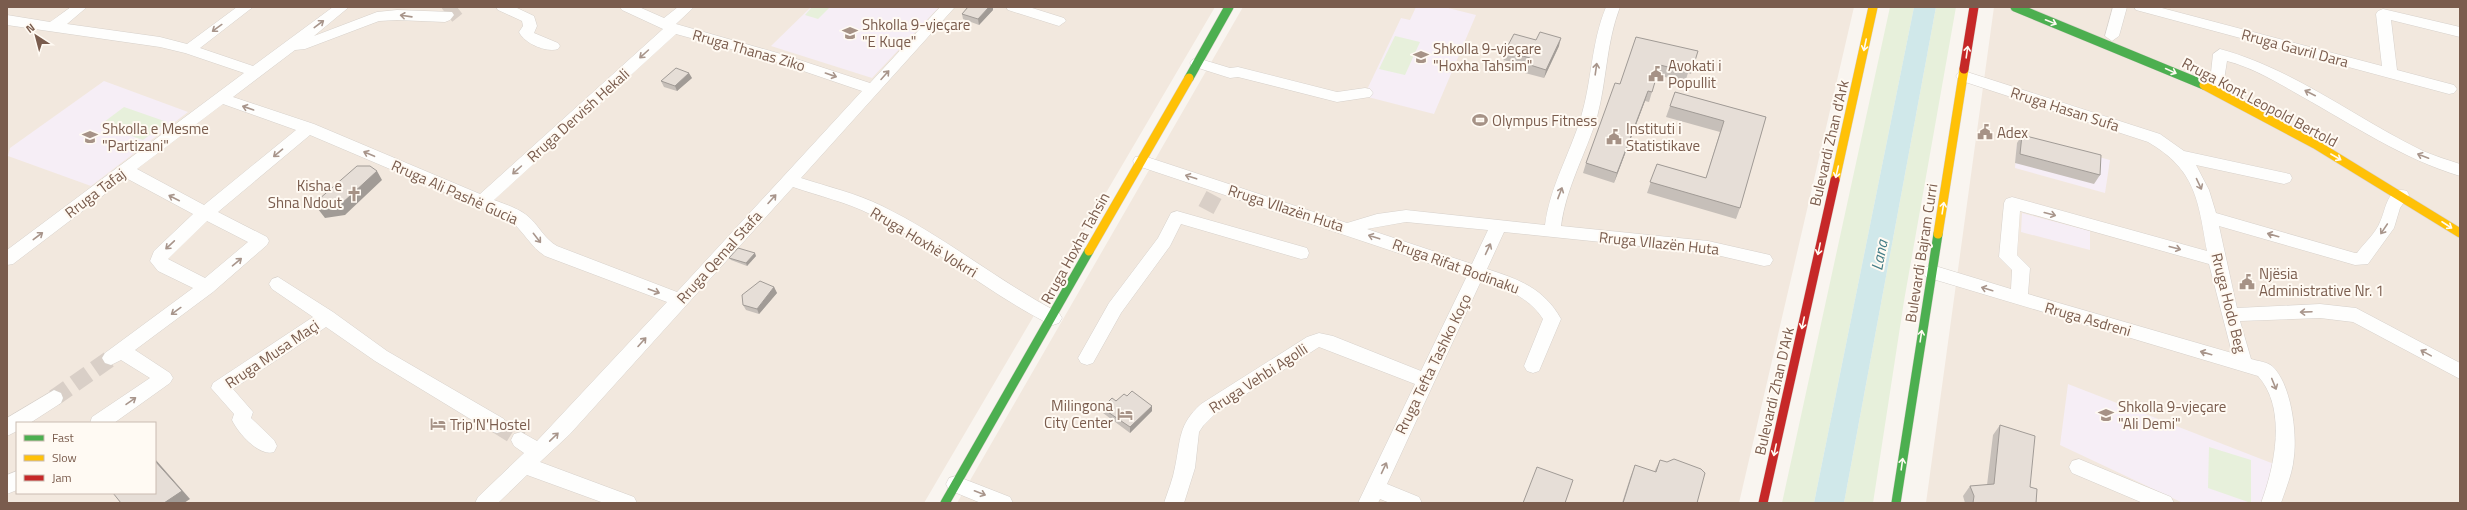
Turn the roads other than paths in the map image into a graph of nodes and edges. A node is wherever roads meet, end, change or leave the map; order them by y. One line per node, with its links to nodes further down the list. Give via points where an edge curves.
1 (80, 7): 20 (street)
2 (246, 7): 25 (street, one-way to 25)
3 (342, 7): 26 (street, Rruga Tafaj, one-way to 3)
4 (503, 7): 24 (street, via 529,19 530,26 526,32 528,36)
5 (627, 7): 21 (street, Rruga Thanas Ziko)
6 (687, 7): 21 (street, Rruga Dervish Hekali)
7 (948, 7): 32 (street, Rruga Qemal Stafa, one-way to 7)
8 (1013, 7): 19 (street)
9 (1229, 7): 27 (main road, Rruga Hoxha Tahsin)
10 (1613, 7): 51 (street, one-way to 10, via 1558,197 1589,116 1604,27)
11 (1873, 7): 60 (main road, Bulevardi Zhan d'Ark, one-way to 60)
12 (1974, 7): 30 (main road, Bulevardi Bajram Curri, one-way to 12)
13 (2015, 7): 45 (main road, Rruga Kont Leopold Bertold, one-way to 45, via 2158,65 2224,95)
14 (2038, 7): 23 (main road, Rruga Kont Leopold Bertold)
15 (2120, 7): 23 (street)
16 (2141, 7): 29 (street, Rruga Gavril Dara)
17 (447, 15): 26 (street, one-way to 26, via 377,17)
18 (7, 20): 20 (street)
19 (1059, 21)
20 (54, 26): 25 (street, via 136,38)
21 (669, 27): 32 (street, Rruga Thanas Ziko, one-way to 32, via 776,57); 46 (street, Rruga Dervish Hekali, one-way to 46)
22 (2460, 32): 29 (street, via 2383,14)
23 (2112, 36): 31 (main road, Rruga Kont Leopold Bertold)
24 (554, 46)
25 (188, 49): 28 (street)
26 (279, 54): 28 (street, Rruga Tafaj)
27 (1197, 63): 34 (street, via 1337,97); 40 (main road, Rruga Hoxha Tahsin)
28 (255, 72): 35 (street, Rruga Tafaj)
29 (2390, 74): 33 (street, Rruga Gavril Dara)
30 (1964, 76): 37 (street, Rruga Hasan Sufa); 58 (main road, Bulevardi Bajram Curri, one-way to 30)
31 (2218, 82): 38 (main road, Rruga Kont Leopold Bertold); 42 (street, one-way to 31, via 2418,155 2321,98 2245,61 2220,54)
32 (872, 89): 44 (street, Rruga Qemal Stafa)
33 (2449, 89)
34 (1365, 94)
35 (221, 98): 36 (street, Rruga Ali Pashë Gucia, one-way to 35); 41 (street, Rruga Tafaj)
36 (308, 128): 46 (street, Rruga Ali Pashë Gucia, one-way to 36); 47 (street, one-way to 47)
37 (2166, 144): 39 (street, Rruga Hodo Beg)
38 (2340, 148)
39 (2182, 156): 43 (street); 48 (street, Rruga Hodo Beg, one-way to 48, via 2204,193)
40 (1141, 161): 50 (street, Rruga Vllazën Huta, one-way to 40, via 1216,190); 66 (main road, Rruga Hoxha Tahsin)
41 (126, 170): 47 (street, one-way to 41); 54 (street, Rruga Tafaj, one-way to 41)
42 (2460, 170)
43 (2284, 178)
44 (790, 180): 63 (street, Rruga Qemal Stafa, one-way to 44); 66 (street, Rruga Hoxhë Vokrri, via 875,210 931,243 1000,289)
45 (2404, 189): 48 (street, one-way to 48, via 2392,206 2388,224 2362,259); 52 (main road, Rruga Kont Leopold Bertold, one-way to 52)
46 (483, 201): 63 (street, Rruga Ali Pashë Gucia, one-way to 63, via 516,216 550,251)
47 (206, 214): 61 (street, one-way to 61, via 164,251 159,261 164,266); 61 (street, one-way to 47, via 261,241)
48 (2209, 217): 56 (street, Rruga Hodo Beg)
49 (1499, 226): 50 (street, Rruga Vllazën Huta, via 1406,216 1377,220); 51 (street, Rruga Vllazën Huta); 57 (street, Rruga Tefta Tashko Koço, one-way to 49)
50 (1348, 229): 57 (street, Rruga Rifat Bodinaku, one-way to 50)
51 (1552, 231): 55 (street, Rruga Vllazën Huta, via 1708,247)
52 (2460, 233)
53 (1301, 253): 67 (street, via 1202,217 1177,218 1164,242 1115,308)
54 (7, 260)
55 (1764, 260)
56 (2217, 260): 62 (street, one-way to 56, via 2021,268 2008,257 2012,203); 64 (street, Rruga Hodo Beg)
57 (1477, 272): 69 (street, Rruga Rifat Bodinaku, via 1518,286 1550,313 1552,319); 71 (street, Rruga Tefta Tashko Koço)
58 (1932, 272): 62 (street, Rruga Asdreni, one-way to 58); 94 (main road, Bulevardi Bajram Curri, one-way to 58)
59 (278, 284): 65 (street, Rruga Musa Maçi)
60 (1811, 285): 93 (main road, Bulevardi Zhan D'Ark, one-way to 93)
61 (207, 287): 75 (street, via 116,355 164,378)
62 (2019, 299): 68 (street, Rruga Asdreni, one-way to 62)
63 (680, 300): 80 (street, Rruga Qemal Stafa, one-way to 63)
64 (2230, 315): 68 (street, Rruga Hodo Beg); 70 (street, one-way to 64, via 2356,315 2320,311)
65 (327, 317): 76 (street, Rruga Musa Maçi, via 381,356); 79 (street, Rruga Musa Maçi, via 220,388 244,412 241,420)
66 (1053, 318): 84 (main road, Rruga Hoxha Tahsin)
67 (1087, 358)
68 (2244, 364): 96 (street, Rruga Hodo Beg, one-way to 96, via 2270,374 2277,391 2284,429 2285,455 2280,480)
69 (1533, 366)
70 (2460, 372)
71 (1425, 380): 86 (street, Rruga Tefta Tashko Koço, one-way to 71); 91 (street, Rruga Vehbi Agolli, via 1327,341 1313,342 1208,409 1196,420 1190,432 1185,468)
72 (54, 398): 73 (street)
73 (16, 422)
74 (16, 422): 77 (street)
75 (100, 422)
76 (496, 425)
77 (7, 428)
78 (521, 440): 80 (street)
79 (267, 446)
80 (538, 452): 81 (street, Rruga Qemal Stafa)
81 (524, 465): 87 (street, Rruga Qemal Stafa); 88 (street)
82 (2079, 467): 95 (street)
83 (16, 480): 85 (street)
84 (956, 484): 89 (main road, Rruga Hoxha Tahsin); 90 (street, one-way to 90)
85 (7, 486)
86 (1371, 496): 92 (street)
87 (485, 503)
88 (627, 503)
89 (945, 503)
90 (1003, 503)
91 (1174, 503)
92 (1412, 503)
93 (1763, 503)
94 (1896, 503)
95 (2164, 503)
96 (2271, 503)

